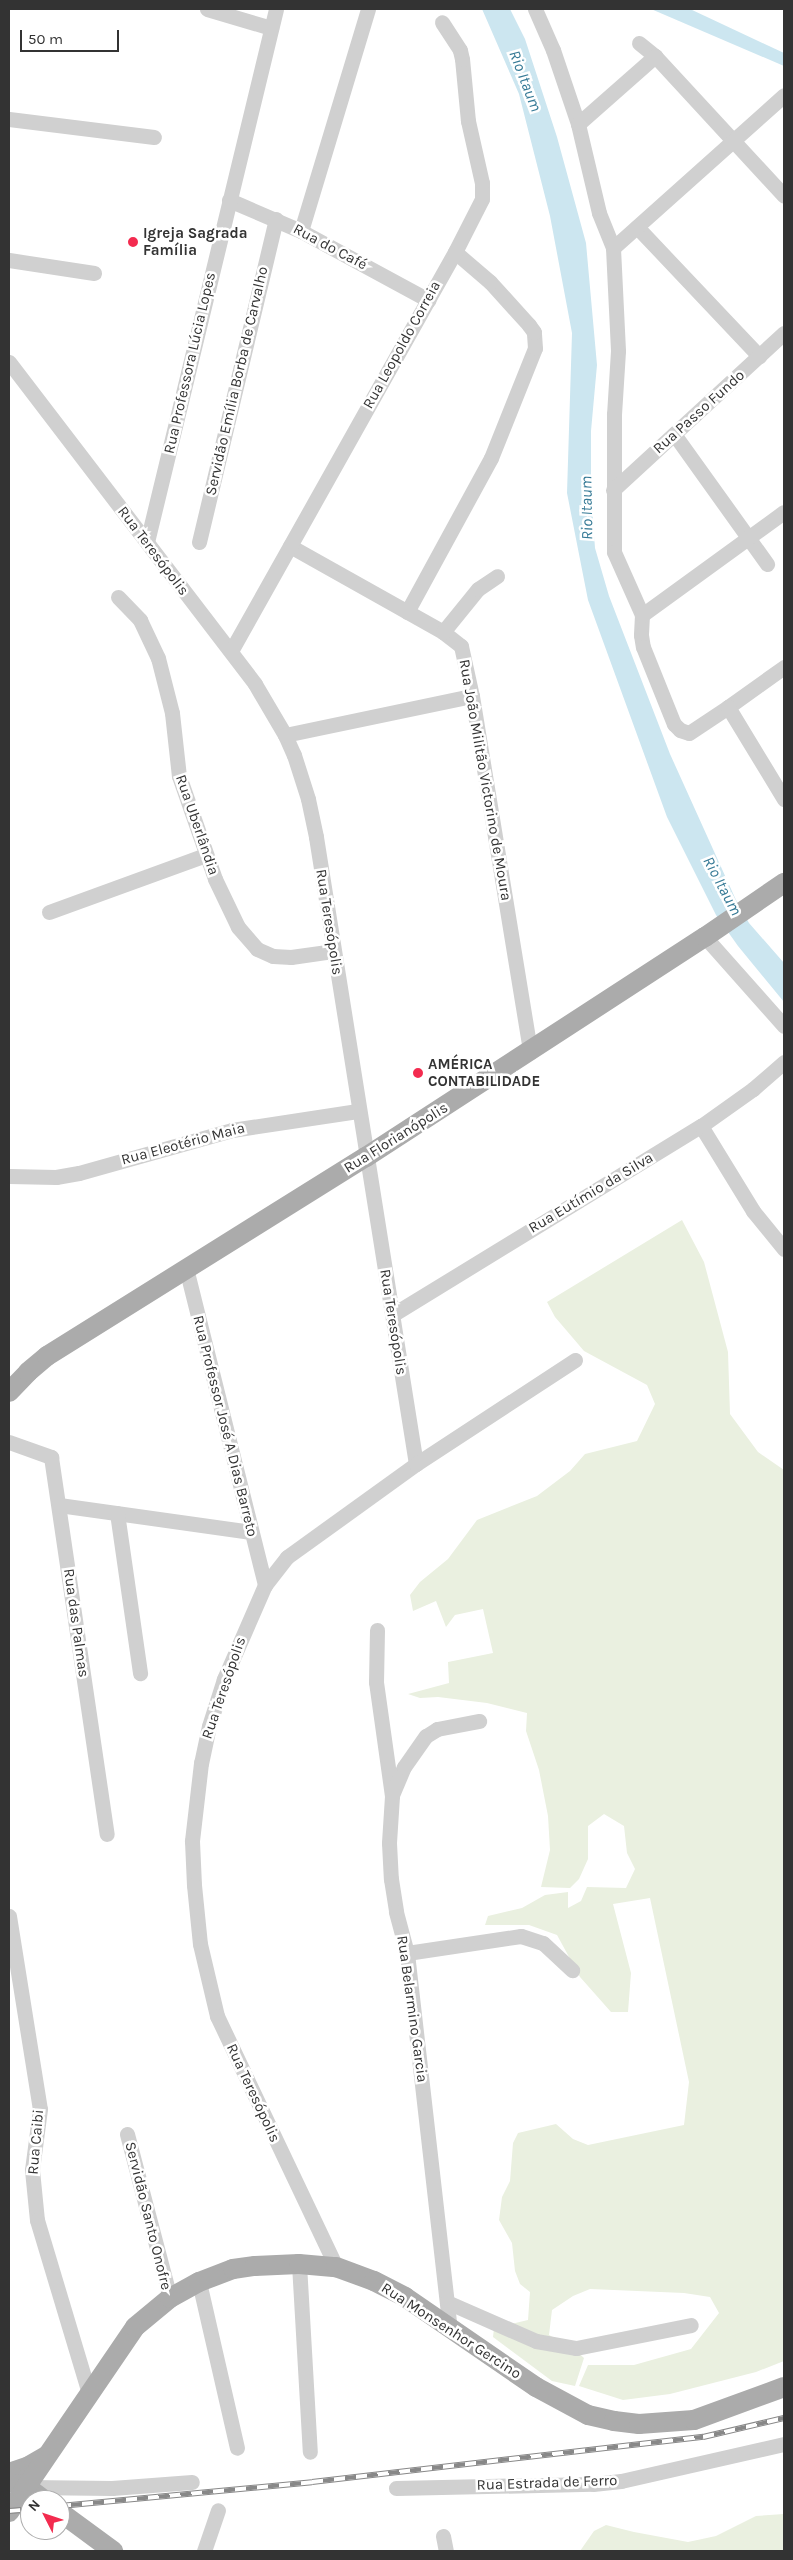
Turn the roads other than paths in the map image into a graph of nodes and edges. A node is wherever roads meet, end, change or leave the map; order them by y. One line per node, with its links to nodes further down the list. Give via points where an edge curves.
1 (207, 9): 6 (street)
2 (276, 9): 6 (street, Rua Professora Lúcia Lopes)
3 (368, 9): 18 (street)
4 (535, 9): 11 (street, via 553,50)
5 (442, 22): 20 (street, Rua Leopoldo Correia, via 460,50 468,121 482,183 479,205)
6 (271, 28): 15 (street, Rua Professora Lúcia Lopes)
7 (639, 43): 8 (street)
8 (655, 56): 11 (street); 13 (street)
9 (784, 95): 13 (street)
10 (9, 119): 12 (street)
11 (578, 124): 19 (street, via 599,213)
12 (154, 137)
13 (733, 140): 14 (street); 17 (street)
14 (784, 196)
15 (229, 200): 16 (street, Rua do Café); 31 (street, Rua Professora Lúcia Lopes)
16 (276, 219): 18 (street, Rua do Café); 32 (street, Servidão Emília Borba de Carvalho)
17 (637, 227): 19 (street); 25 (street)
18 (301, 231): 23 (street, Rua do Café)
19 (613, 248): 28 (street, via 618,351)
20 (455, 252): 23 (street, Rua Leopoldo Correia); 37 (street, via 507,298 534,332 534,348 491,458)
21 (9, 260): 22 (street)
22 (94, 273)
23 (428, 300): 33 (street, Rua Leopoldo Correia)
24 (784, 333): 25 (street, Rua Passo Fundo)
25 (759, 356): 27 (street, Rua Passo Fundo)
26 (9, 362): 31 (street, Rua Teresópolis)
27 (674, 434): 28 (street, Rua Passo Fundo); 30 (street)
28 (613, 490): 38 (street, via 614,552)
29 (784, 512): 30 (street)
30 (749, 538): 34 (street); 38 (street)
31 (147, 542): 40 (street, Rua Teresópolis)
32 (199, 542)
33 (290, 546): 37 (street, Rua João Militão Victorino de Moura); 40 (street, Rua Leopoldo Correia)
34 (767, 564)
35 (497, 576): 39 (street, via 478,589)
36 (118, 597): 46 (street, Rua Uberlândia, via 140,620 163,673 172,713 179,776)
37 (407, 612): 39 (street, Rua João Militão Victorino de Moura)
38 (642, 615): 43 (street, via 643,647 674,724 688,733)
39 (442, 632): 42 (street, Rua João Militão Victorino de Moura, via 461,646)
40 (231, 651): 44 (street, Rua Teresópolis)
41 (784, 667): 43 (street)
42 (472, 696): 44 (street); 52 (street, Rua João Militão Victorino de Moura)
43 (728, 707): 45 (street)
44 (285, 735): 50 (street, Rua Teresópolis, via 312,818)
45 (784, 799)
46 (206, 855): 48 (street); 50 (street, Rua Uberlândia, via 226,906 238,927 257,949 273,956 291,958)
47 (783, 887): 49 (main road, Rua Florianópolis)
48 (50, 912)
49 (705, 937): 51 (street); 52 (main road, Rua Florianópolis)
50 (333, 951): 54 (street, Rua Teresópolis)
51 (784, 1026)
52 (530, 1052): 56 (main road, Rua Florianópolis)
53 (784, 1062): 55 (street, Rua Eutímio da Silva)
54 (358, 1110): 56 (street, Rua Teresópolis); 57 (street, Rua Eleotério Maia, via 232,1130 79,1173 56,1177)
55 (701, 1126): 58 (street, via 753,1211); 60 (street, Rua Eutímio da Silva)
56 (366, 1157): 59 (main road, Rua Florianópolis); 60 (street, Rua Teresópolis)
57 (9, 1176)
58 (784, 1249)
59 (186, 1268): 62 (main road, Rua Florianópolis, via 47,1356); 67 (street, Rua Professor José A Dias Barreto)
60 (392, 1315): 64 (street, Rua Teresópolis)
61 (575, 1360): 64 (street)
62 (9, 1392)
63 (9, 1442): 65 (street, Rua das Palmas, via 51,1458)
64 (416, 1464): 68 (street, Rua Teresópolis, via 287,1557)
65 (59, 1505): 66 (street); 73 (street, Rua das Palmas)
66 (117, 1513): 67 (street); 70 (street)
67 (252, 1532): 68 (street, Rua Professor José A Dias Barreto)
68 (265, 1585): 79 (street, Rua Teresópolis, via 227,1671 209,1726 192,1841 200,1944 218,2016)
69 (377, 1630): 72 (street, Rua Belarmino Garcia, via 376,1682)
70 (140, 1674)
71 (479, 1721): 72 (street, via 437,1729 426,1736 404,1767)
72 (392, 1796): 75 (street, Rua Belarmino Garcia, via 391,1879)
73 (107, 1834)
74 (9, 1916): 86 (street, Rua Caibi, via 40,2108 32,2170 37,2220)
75 (407, 1953): 76 (street, via 521,1936 543,1943); 82 (street, Rua Belarmino Garcia)
76 (572, 1970)
77 (127, 2134): 81 (street, Servidão Santo Onofre)
78 (299, 2264): 79 (main road, Rua Monsenhor Gercino); 80 (main road, Rua Monsenhor Gercino, via 233,2269); 89 (street)
79 (336, 2267): 84 (main road, Rua Monsenhor Gercino, via 386,2286)
80 (198, 2282): 81 (main road, Rua Monsenhor Gercino); 88 (street)
81 (170, 2298): 86 (main road, Rua Monsenhor Gercino, via 135,2328)
82 (447, 2302): 83 (street, via 536,2341 576,2348); 84 (street, Rua Belarmino Garcia)
83 (691, 2325)
84 (450, 2329): 85 (main road, Rua Monsenhor Gercino, via 553,2397 588,2415 614,2421 639,2424 694,2420)
85 (784, 2387)
86 (89, 2393): 90 (main road, Rua Monsenhor Gercino)
87 (784, 2444): 94 (street, Rua Estrada de Ferro, via 621,2481)
88 (237, 2448)
89 (310, 2452)
90 (48, 2455): 91 (main road); 93 (main road, Rua Monsenhor Gercino)
91 (9, 2473)
92 (192, 2482): 93 (street, via 112,2488)
93 (18, 2485): 96 (main road, Rua Monsenhor Gercino)
94 (396, 2488)
95 (218, 2510): 100 (street)
96 (9, 2512)
97 (70, 2519): 99 (main road)
98 (443, 2536): 101 (street)
99 (113, 2551)
100 (204, 2551)
101 (446, 2551)

